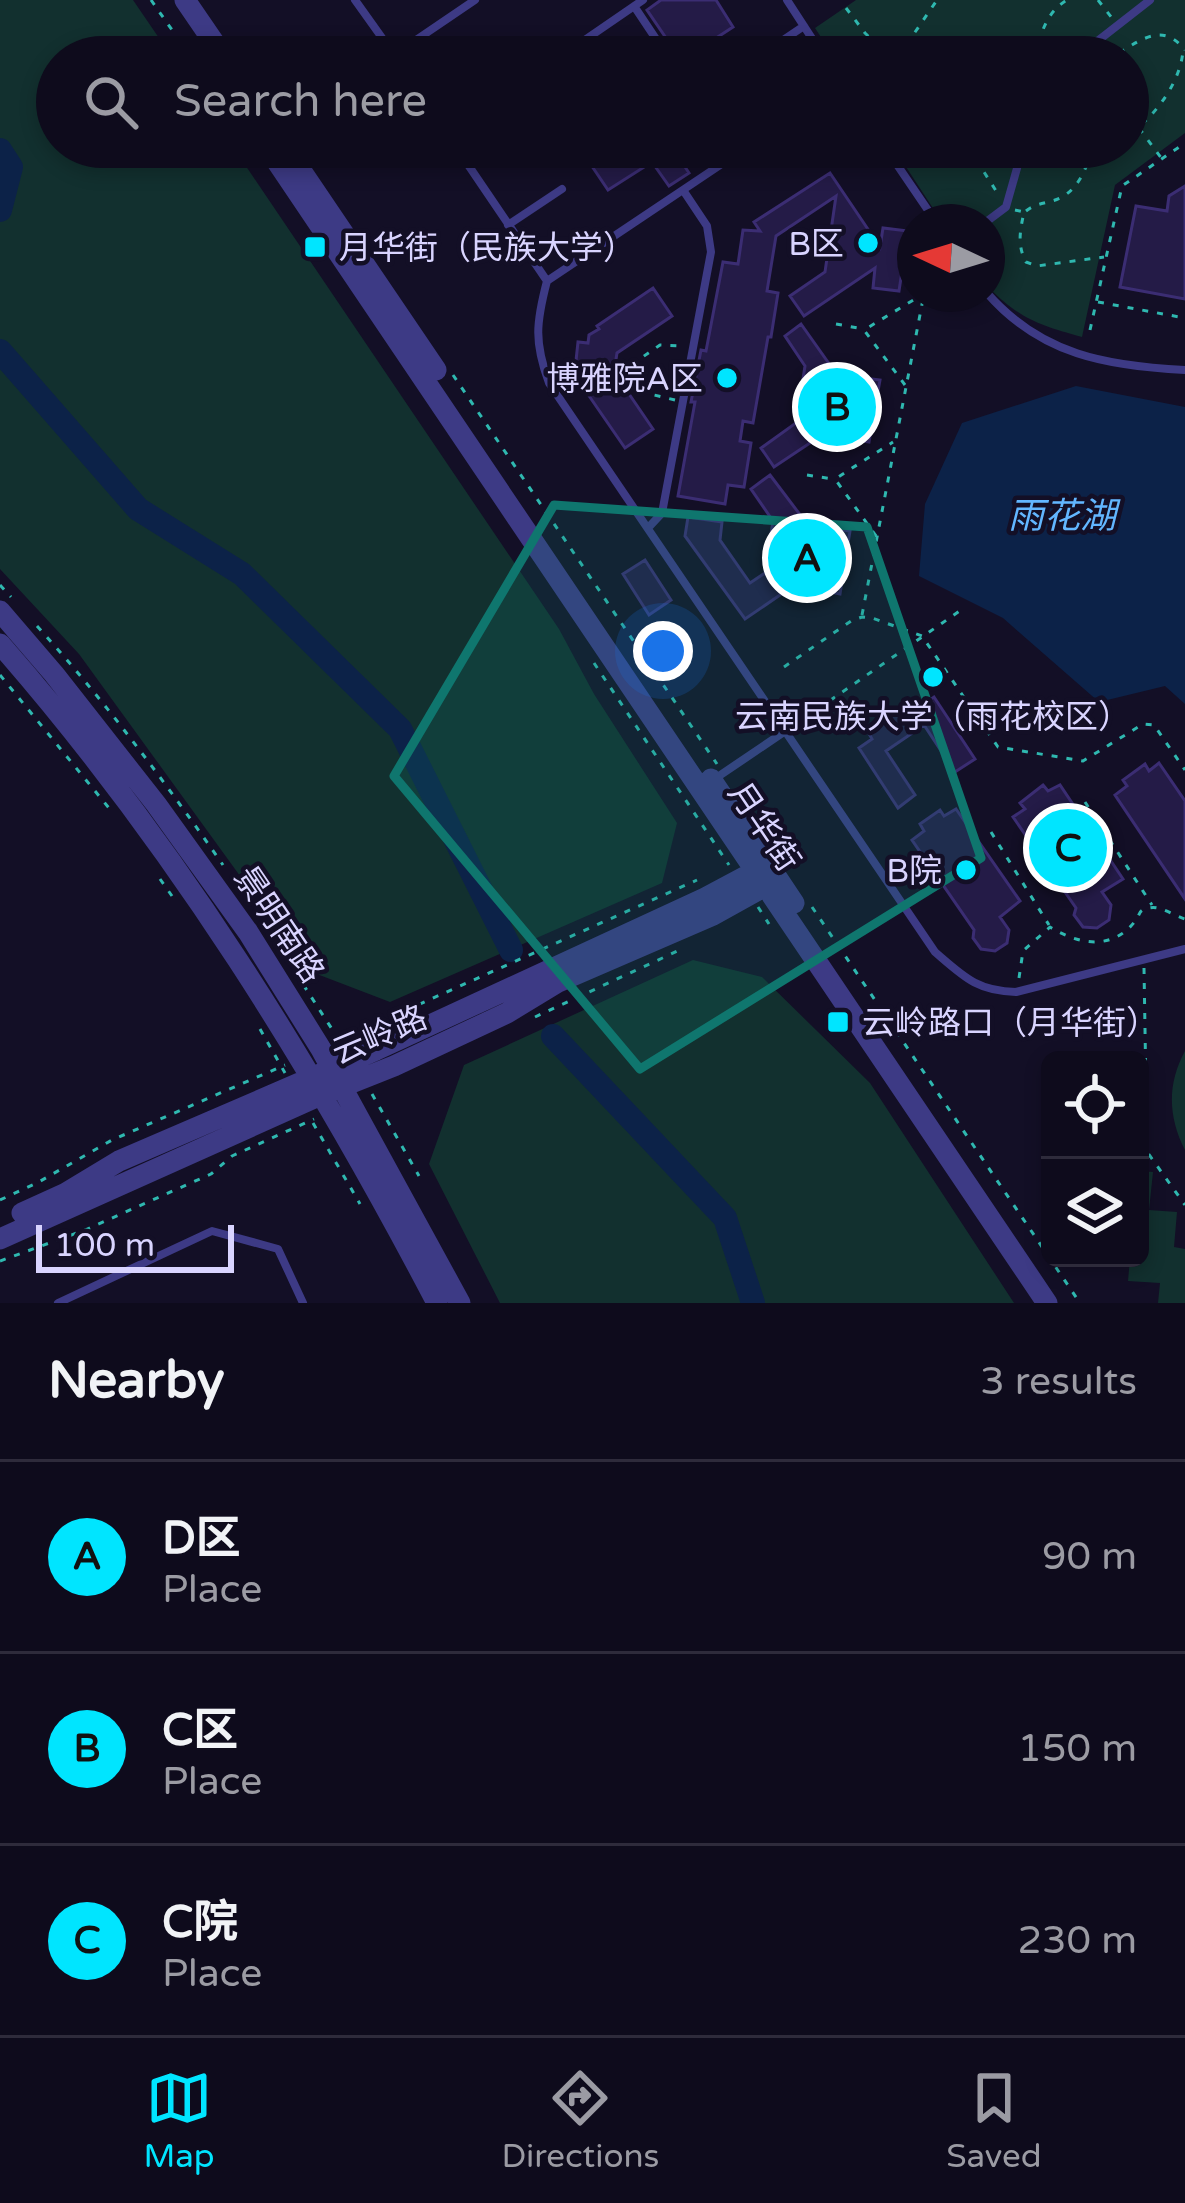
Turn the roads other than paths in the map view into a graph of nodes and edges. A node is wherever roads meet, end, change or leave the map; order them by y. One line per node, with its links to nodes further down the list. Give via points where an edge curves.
1 (168, 0): 9 (street)
2 (185, 0): 10 (street)
3 (356, 0): 11 (lane)
4 (475, 0): 12 (lane)
5 (787, 0): 8 (lane)
6 (1150, 0): 17 (lane)
7 (639, 3): 13 (lane); 14 (lane)
8 (804, 26): 15 (lane); 16 (lane)
9 (192, 36)
10 (210, 36)
11 (380, 36)
12 (423, 36)
13 (591, 36)
14 (657, 36)
15 (789, 36)
16 (810, 36)
17 (1100, 36)
18 (281, 168): 37 (street, 月华街)
19 (299, 168): 36 (street, 月华街)
20 (470, 168): 28 (lane)
21 (710, 168): 25 (lane)
22 (899, 168): 26 (lane)
23 (1017, 168): 27 (lane)
24 (562, 189): 28 (lane)
25 (683, 190): 29 (lane); 32 (lane, via 707,226 711,252 662,513)
26 (924, 204)
27 (1005, 208)
28 (508, 225): 29 (lane)
29 (547, 281): 32 (lane, via 537,328 549,383)
30 (1005, 311): 31 (lane, via 1074,354)
31 (1185, 370)
32 (648, 528): 35 (lane)
33 (0, 610): 39 (street, 景明南路, via 248,932)
34 (0, 644): 39 (street, 景明南路, via 137,814)
35 (784, 732): 36 (lane); 38 (lane, via 935,952 970,982 1016,992)
36 (718, 777): 37 (street, 月华街)
37 (767, 876): 39 (street, 云岭路); 46 (street, 月华街); 47 (street, 月华街)
38 (1185, 949)
39 (312, 1076): 40 (street, 云岭路); 41 (street, 云岭路); 44 (street, 景明南路); 45 (street, 景明南路)
40 (0, 1224)
41 (0, 1239)
42 (58, 1303): 43 (lane, via 212,1231 278,1249)
43 (303, 1303)
44 (436, 1303)
45 (460, 1303)
46 (1047, 1303)
47 (1065, 1303)

